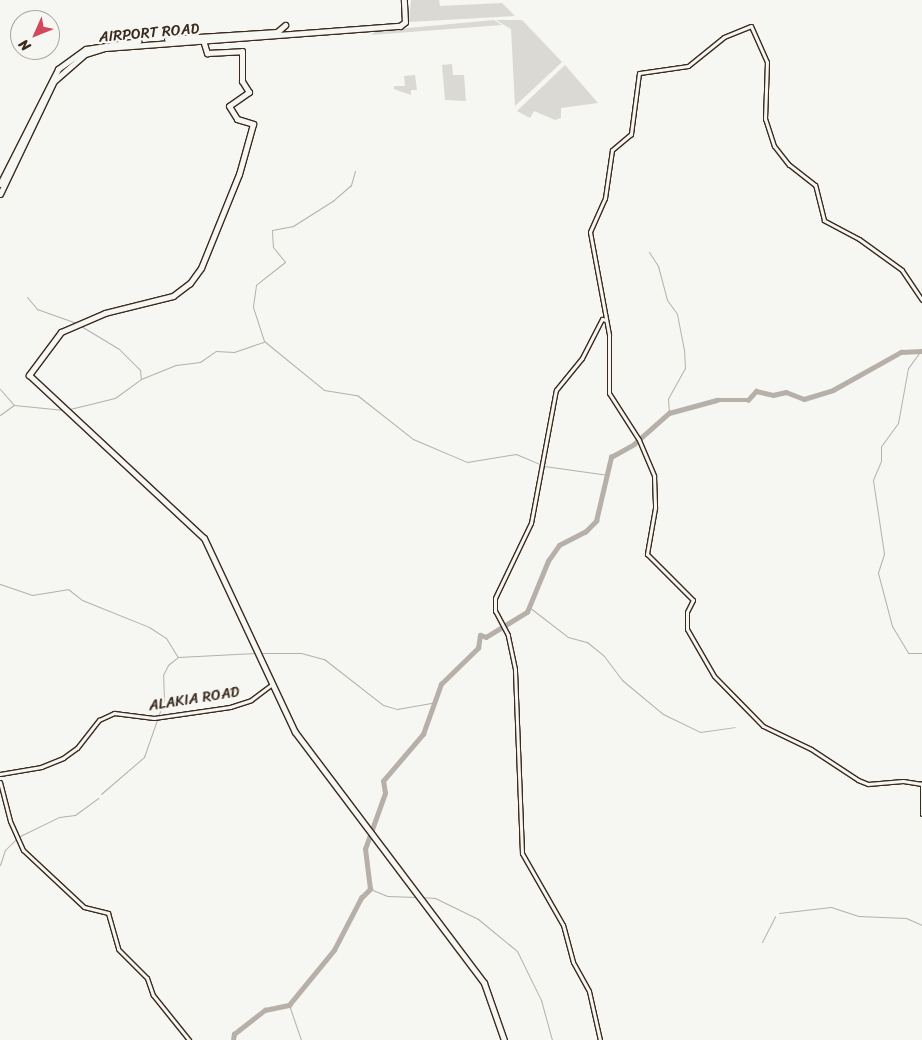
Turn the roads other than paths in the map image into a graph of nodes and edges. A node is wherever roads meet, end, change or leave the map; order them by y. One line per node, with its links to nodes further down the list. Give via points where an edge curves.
1 (404, 0): 2 (main road, AIRPORT ROAD, via 406,22 400,26)
2 (292, 34): 3 (main road, AIRPORT ROAD); 3 (main road, AIRPORT ROAD, via 285,26 277,32)
3 (230, 37): 4 (main road, AIRPORT ROAD); 5 (main road, AIRPORT ROAD)
4 (203, 40): 5 (main road, AIRPORT ROAD); 11 (main road, via 207,53 242,51 242,81 248,92 229,106 237,119 253,124 239,174 205,259 190,283 157,302 83,322 50,342 28,375 204,538)
5 (128, 44): 6 (main road, AIRPORT ROAD, via 86,49 58,69)
6 (19, 150): 7 (main road, AIRPORT ROAD); 8 (main road, AIRPORT ROAD)
7 (0, 184)
8 (0, 194)
9 (922, 300): 10 (street, via 902,270 859,239 826,222 815,185 784,160 767,130 767,62 752,26 724,37 688,66 639,73 631,134 612,150 604,198 591,225)
10 (606, 320): 14 (street, via 609,393 639,439 654,476 648,554 693,600 687,612 687,629 717,681 768,729 811,749 858,780 868,784); 18 (street, via 602,319 582,358 556,390 531,523 496,592 495,611 505,627 515,669 522,770 521,846 529,870 563,925 573,962 589,991)
11 (273, 683): 12 (street, ALAKIA ROAD, via 251,700 233,707 159,718 120,713 107,715 63,758 41,768); 17 (main road, via 298,736 484,983)
12 (0, 774)
13 (0, 782): 16 (street, via 18,838 30,857 84,907 108,913 118,949 147,978 153,995)
14 (922, 783): 15 (street)
15 (922, 814)
16 (189, 1040)
17 (504, 1040)
18 (600, 1040)

